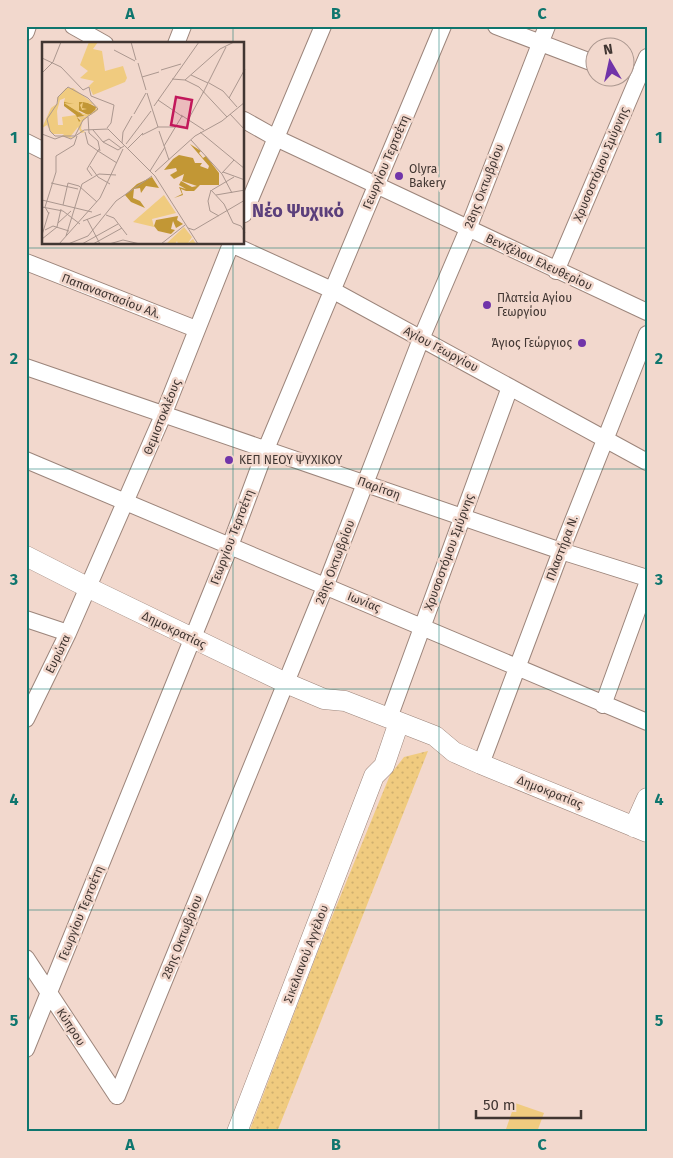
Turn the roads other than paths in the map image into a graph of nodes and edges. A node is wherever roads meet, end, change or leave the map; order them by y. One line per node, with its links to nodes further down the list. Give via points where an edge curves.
1 (28, 26): 8 (street)
2 (72, 26): 9 (street)
3 (183, 26): 10 (street)
4 (323, 26): 17 (street)
5 (442, 26): 20 (street, Γεωργίου Τερτσέτη)
6 (496, 26): 11 (street)
7 (547, 26): 11 (street, 28ης Οκτωβρίου)
8 (26, 32)
9 (101, 42)
10 (177, 42)
11 (540, 43): 13 (street); 22 (street, 28ης Οκτωβρίου)
12 (647, 57): 14 (street, Χρυσοστόμου Σμύρνης)
13 (586, 60)
14 (636, 79)
15 (632, 88): 26 (street, Χρυσοστόμου Σμύρνης)
16 (245, 121): 17 (street, Βενιζέλου Ελευθερίου)
17 (276, 138): 20 (street, Βενιζέλου Ελευθερίου); 21 (street)
18 (26, 142): 19 (street)
19 (42, 150)
20 (376, 184): 22 (street, Βενιζέλου Ελευθερίου); 27 (street, Γεωργίου Τερτσέτη)
21 (245, 212)
22 (468, 229): 26 (street, Βενιζέλου Ελευθερίου); 31 (street, 28ης Οκτωβρίου)
23 (231, 245): 29 (street, Θεμιστοκλέους)
24 (233, 245): 27 (street, Αγίου Γεωργίου)
25 (26, 262): 29 (street, Παπαναστασίου Αλ.)
26 (556, 271): 28 (street, Βενιζέλου Ελευθερίου)
27 (332, 290): 31 (street, Αγίου Γεωργίου); 36 (street, Γεωργίου Τερτσέτη)
28 (647, 312)
29 (196, 329): 34 (street, Θεμιστοκλέους)
30 (647, 334): 35 (street, Πλαστήρα Ν.)
31 (421, 339): 33 (street, Αγίου Γεωργίου); 39 (street, 28ης Οκτωβρίου)
32 (26, 366): 34 (street, Παρίτση)
33 (510, 387): 35 (street, Αγίου Γεωργίου); 41 (street, Χρυσοστόμου Σμύρνης)
34 (164, 413): 36 (street, Παρίτση); 40 (street, Θεμιστοκλέους)
35 (605, 439): 38 (street, Αγίου Γεωργίου); 43 (street, Πλαστήρα Ν.)
36 (266, 449): 39 (street, Παρίτση); 42 (street, Γεωργίου Τερτσέτη)
37 (26, 460): 40 (street, Ιωνίας)
38 (647, 462)
39 (366, 483): 41 (street, Παρίτση); 47 (street, 28ης Οκτωβρίου)
40 (125, 503): 42 (street, Ιωνίας); 48 (street, Θεμιστοκλέους)
41 (461, 517): 43 (street, Παρίτση); 50 (street, Χρυσοστόμου Σμύρνης)
42 (230, 546): 47 (street, Ιωνίας); 52 (street, Γεωργίου Τερτσέτη)
43 (561, 551): 45 (street, Παρίτση); 53 (street, Πλαστήρα Ν.)
44 (26, 556): 48 (street, Δημοκρατίας)
45 (647, 578)
46 (647, 584): 55 (street)
47 (326, 587): 50 (street, Ιωνίας); 54 (street, 28ης Οκτωβρίου)
48 (88, 588): 51 (street, Ευρώτα); 52 (street, Δημοκρατίας)
49 (26, 619): 51 (street)
50 (423, 626): 53 (street, Ιωνίας); 58 (street, Χρυσοστόμου Σμύρνης)
51 (68, 633): 56 (street, Ευρώτα)
52 (192, 638): 54 (street, Δημοκρατίας); 63 (street, Γεωργίου Τερτσέτη)
53 (518, 669): 55 (street, Ιωνίας); 59 (street, Πλαστήρα Ν.)
54 (286, 683): 58 (street, Δημοκρατίας, via 324,699 340,713); 65 (street, 28ης Οκτωβρίου)
55 (603, 705): 57 (street, Ιωνίας)
56 (26, 719)
57 (647, 722)
58 (392, 726): 59 (street, Δημοκρατίας, via 431,748 454,752); 66 (street, Σικελιανού Αγγέλου, via 384,766 374,776)
59 (481, 764): 61 (street, Δημοκρατίας)
60 (647, 798): 61 (street)
61 (641, 829)
62 (26, 958): 63 (street, Κύπρου)
63 (49, 993): 64 (street, Γεωργίου Τερτσέτη); 65 (street, Κύπρου)
64 (26, 1049)
65 (117, 1096)
66 (237, 1132)

